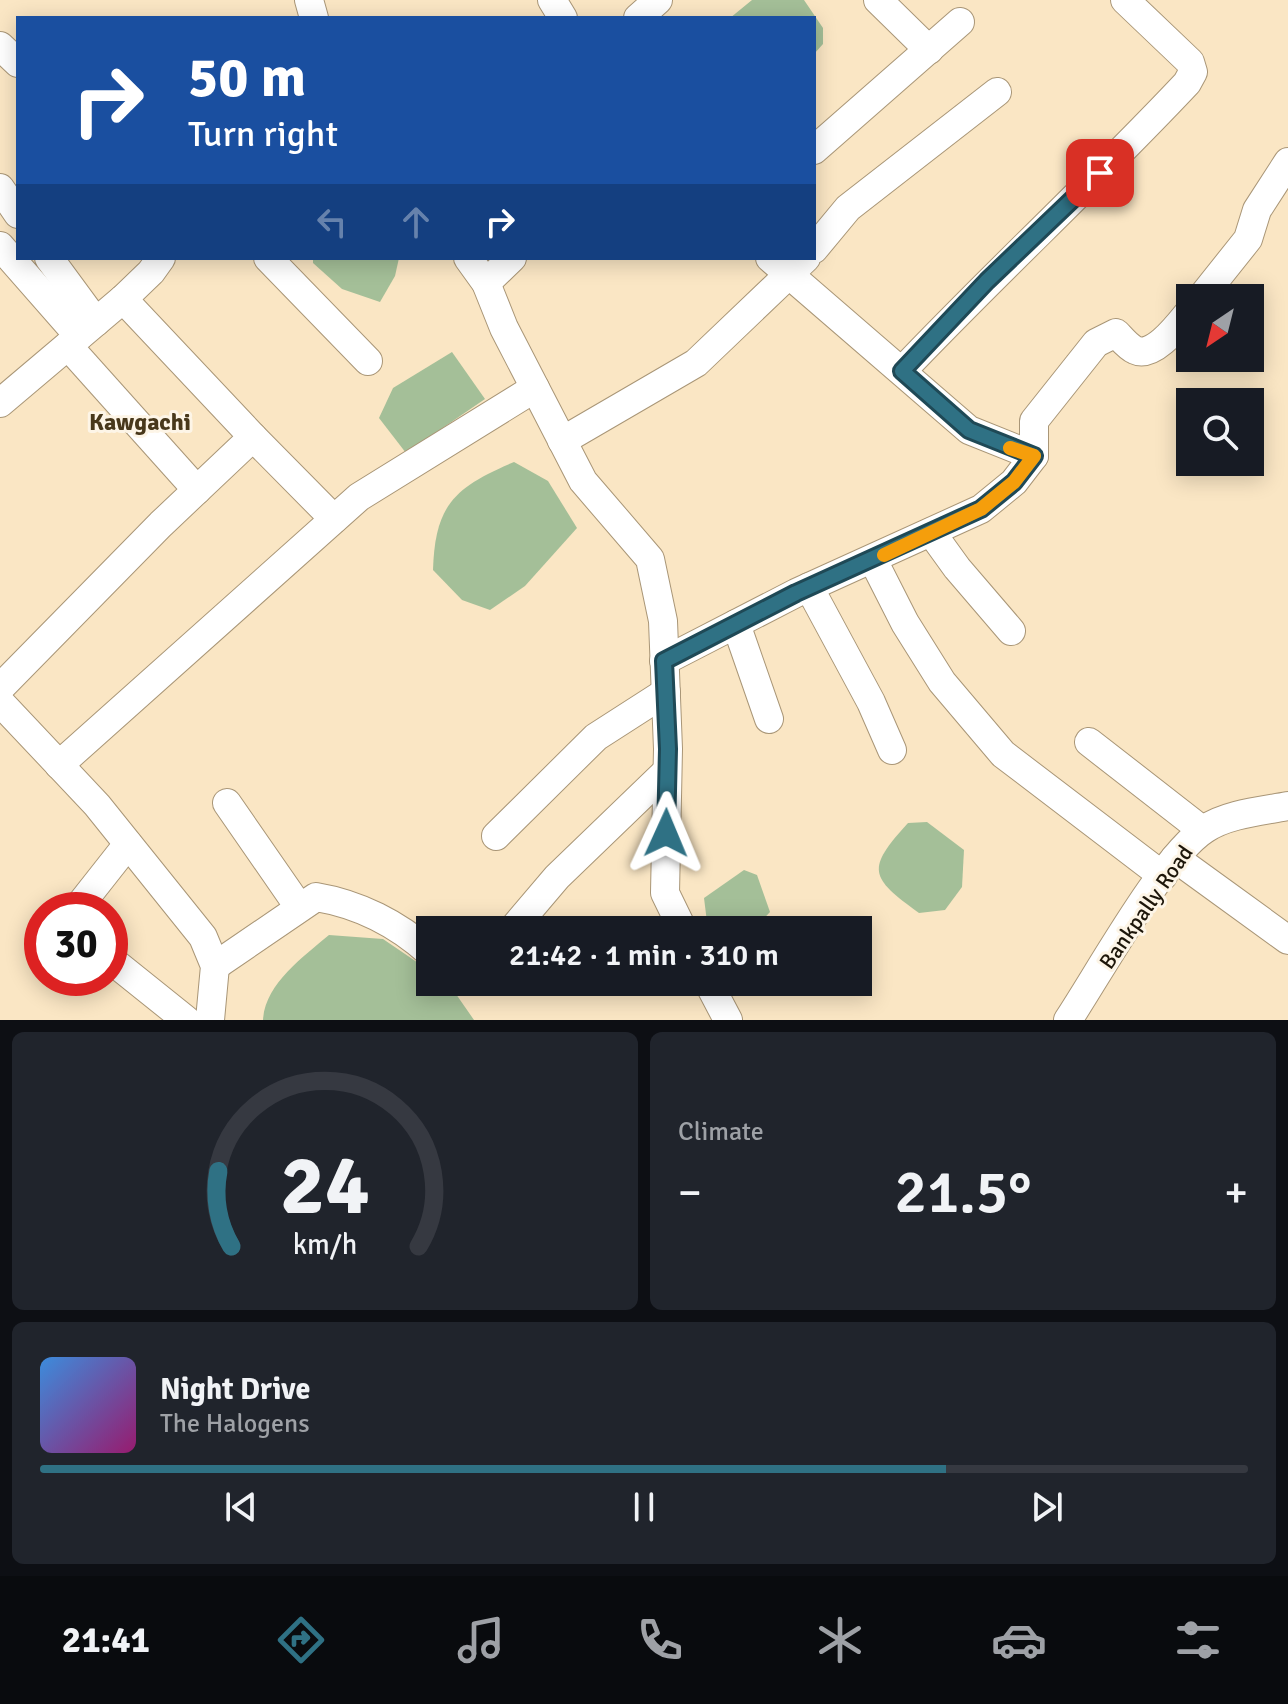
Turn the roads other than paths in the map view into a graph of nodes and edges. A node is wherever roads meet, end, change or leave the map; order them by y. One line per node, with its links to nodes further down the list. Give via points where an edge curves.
1 (658, 0): 4 (street)
2 (878, 0): 7 (street)
3 (1125, 0): 28 (street, via 1190,62 1193,72 1187,83)
4 (640, 16)
5 (960, 22): 7 (street)
6 (0, 46): 8 (street)
7 (929, 50): 10 (street)
8 (16, 61)
9 (997, 92): 15 (street, via 848,208)
10 (816, 148)
11 (1288, 162): 23 (street, via 1257,210 1248,239)
12 (0, 188): 13 (street)
13 (16, 211)
14 (0, 246): 26 (street)
15 (816, 247)
16 (50, 260): 26 (street)
17 (160, 260): 24 (street)
18 (270, 260): 27 (street)
19 (469, 260): 22 (street)
20 (510, 260): 22 (street)
21 (789, 264): 28 (street); 32 (street, via 696,363)
22 (486, 283): 29 (street)
23 (1212, 284)
24 (123, 299): 26 (street); 31 (street)
25 (1176, 326): 33 (street, via 1146,352 1136,351 1116,333 1096,343 1034,421)
26 (81, 335): 30 (street); 34 (street)
27 (368, 361)
28 (902, 371): 33 (street, via 969,430)
29 (535, 388): 32 (street); 35 (street, via 359,497)
30 (0, 403)
31 (253, 437): 34 (street); 35 (street)
32 (562, 441): 41 (street, via 583,481 650,559 663,621)
33 (1034, 456): 36 (street, via 1014,482 981,509)
34 (197, 490): 42 (street)
35 (334, 519): 48 (street)
36 (931, 532): 37 (street); 40 (street)
37 (873, 560): 38 (street); 55 (street, via 942,682 1003,754)
38 (809, 587): 39 (street); 47 (street)
39 (736, 624): 41 (street); 45 (street)
40 (1011, 631)
41 (664, 661): 43 (street)
42 (0, 688)
43 (666, 692): 49 (street); 53 (street, via 596,737)
44 (0, 702): 48 (street)
45 (769, 719)
46 (1089, 742): 52 (street)
47 (892, 750)
48 (59, 765): 54 (street)
49 (666, 772): 58 (street); 59 (street, via 665,893)
50 (227, 803): 57 (street)
51 (1288, 806): 52 (street, Bankpally Road)
52 (1202, 830): 55 (street, Bankpally Road)
53 (496, 836)
54 (128, 844): 56 (street); 62 (street, via 203,937)
55 (1169, 867): 60 (street); 69 (street, Bankpally Road)
56 (90, 892)
57 (299, 907): 61 (street, via 316,897 348,903); 62 (street)
58 (524, 916)
59 (676, 916)
60 (1288, 940)
61 (416, 943)
62 (215, 966): 67 (street)
63 (128, 979): 65 (street)
64 (715, 996): 68 (street)
65 (156, 1011): 66 (street)
66 (186, 1020)
67 (210, 1020)
68 (728, 1020)
69 (1068, 1020)

